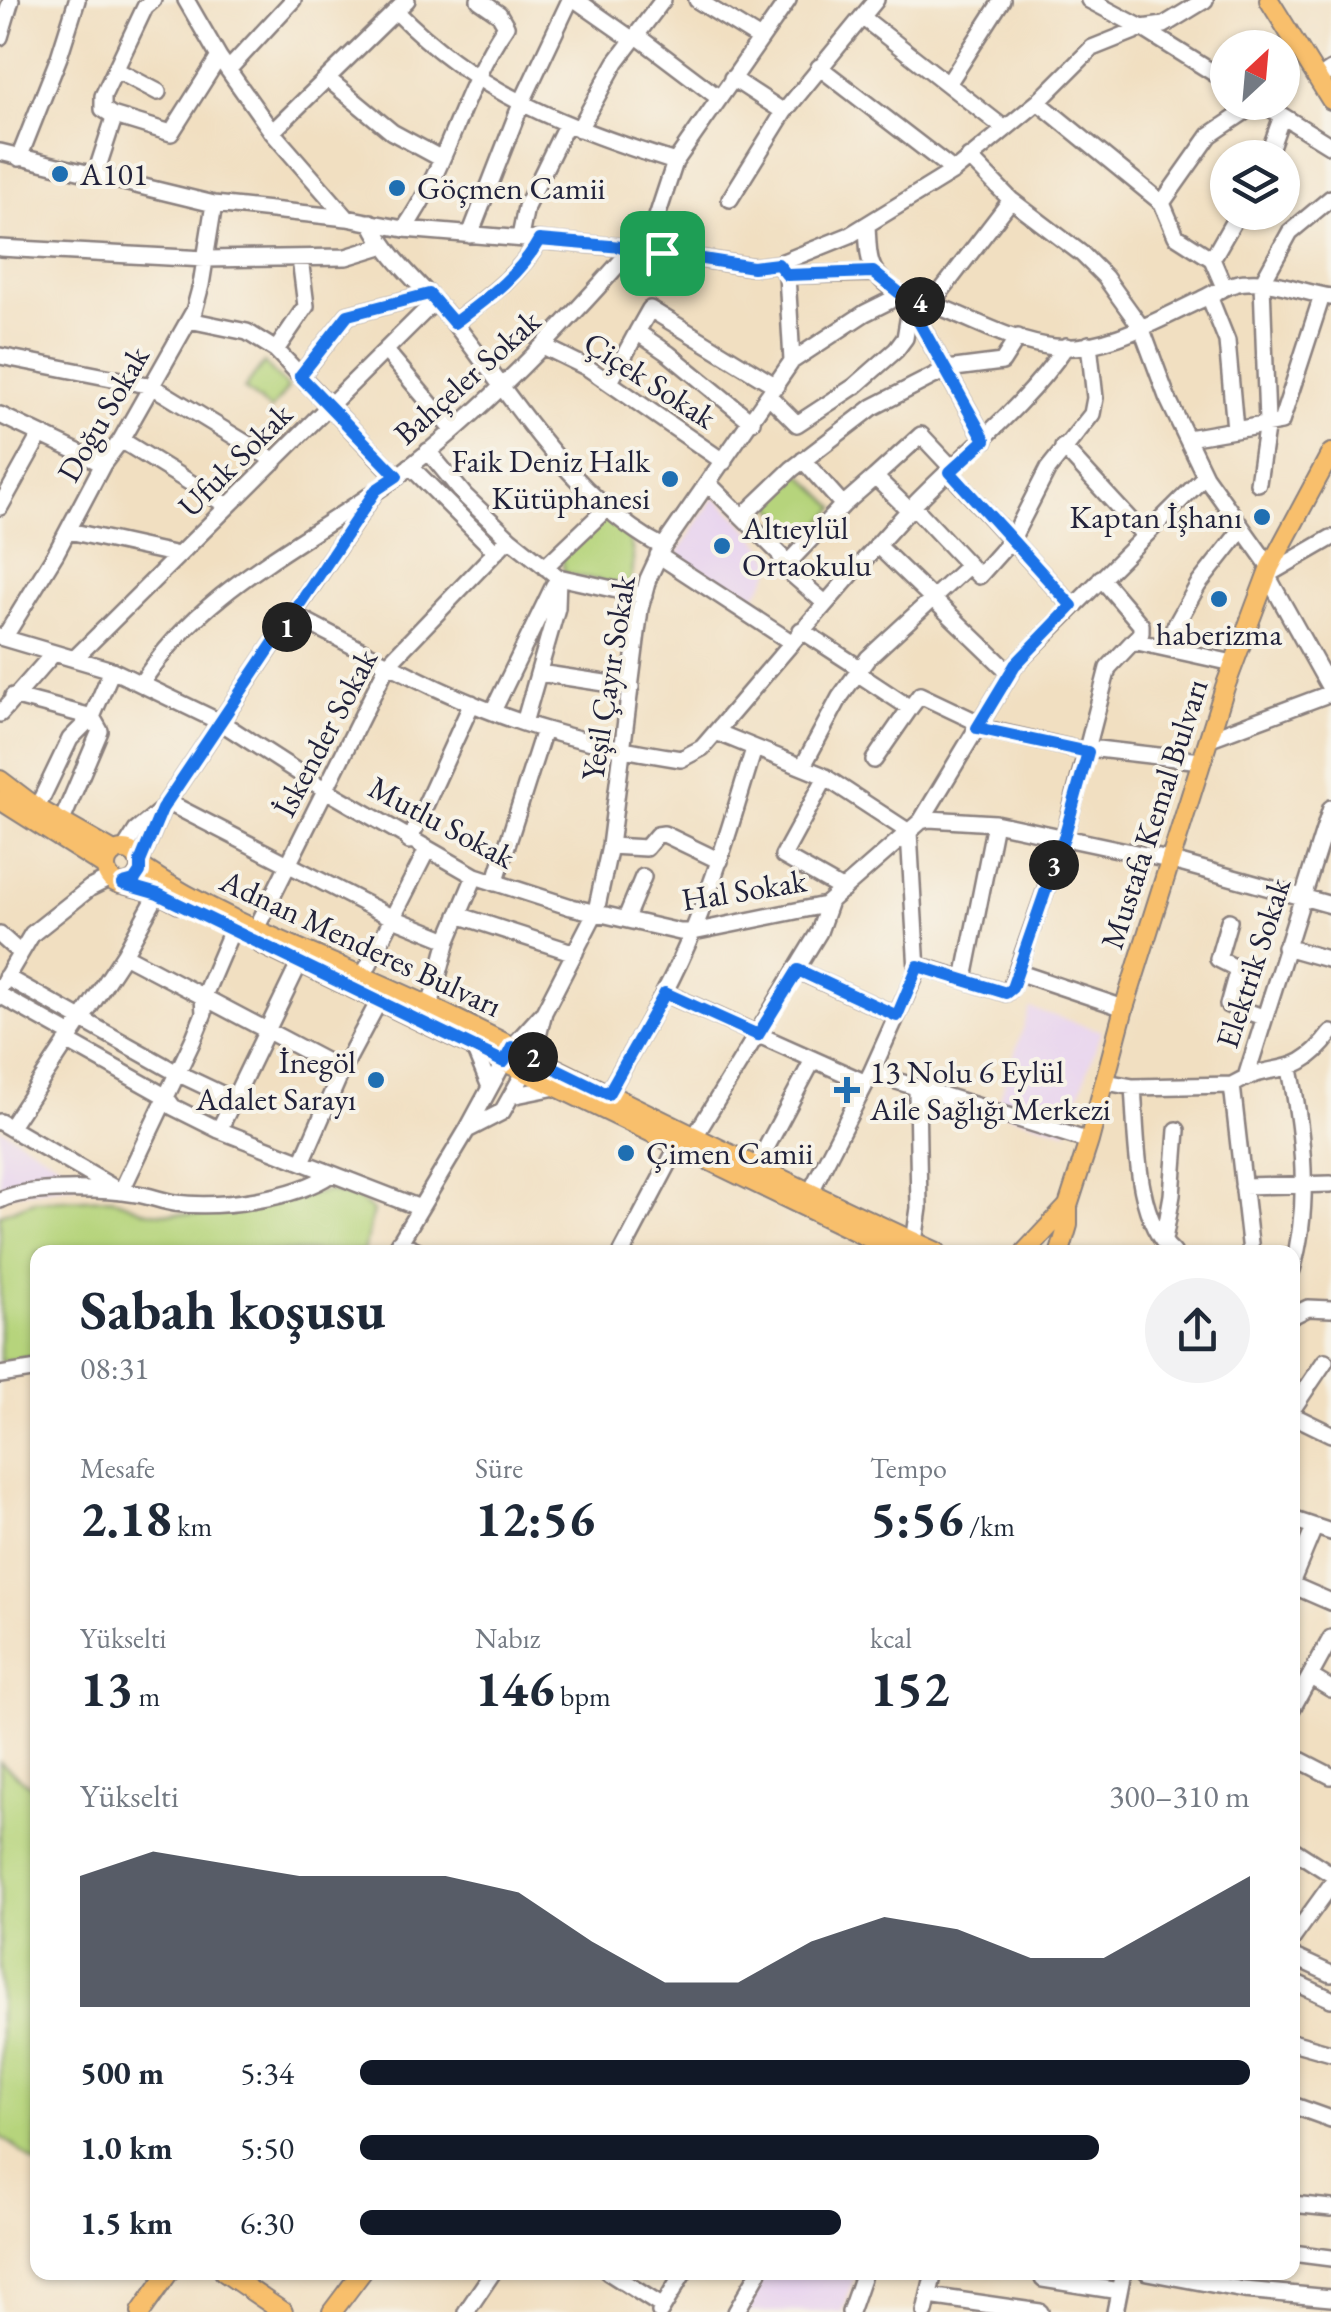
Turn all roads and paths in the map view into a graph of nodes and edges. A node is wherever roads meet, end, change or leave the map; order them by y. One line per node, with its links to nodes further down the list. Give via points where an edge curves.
1 (11, 0): 19 (street)
2 (77, 0): 46 (street)
3 (152, 0): 24 (street)
4 (294, 0): 22 (street)
5 (478, 0): 26 (street, via 506,26)
6 (573, 0): 20 (street); 35 (street)
7 (663, 0): 20 (street)
8 (697, 0): 21 (street)
9 (788, 0): 21 (street)
10 (876, 0): 17 (street)
11 (1002, 0): 30 (street)
12 (1090, 0): 18 (street)
13 (1204, 0): 18 (street, via 1164,25)
14 (192, 3): 22 (street)
15 (1277, 4): 27 (main road)
16 (402, 6): 26 (street, via 425,41); 29 (street)
17 (862, 17): 23 (street); 30 (street)
18 (1142, 28): 25 (street); 34 (street, via 1092,48)
19 (0, 37)
20 (635, 38): 32 (street); 40 (street)
21 (760, 39): 28 (street)
22 (223, 63): 37 (street, via 171,133); 42 (street)
23 (820, 67): 36 (street); 49 (street)
24 (116, 70): 31 (street); 37 (street, via 103,96 103,109)
25 (1210, 71)
26 (476, 75): 35 (street); 47 (street)
27 (1325, 75): 33 (main road)
28 (732, 78): 32 (street); 36 (street)
29 (328, 80): 42 (street); 47 (street, via 380,124)
30 (948, 84): 41 (street)
31 (158, 92)
32 (719, 98): 48 (street)
33 (1331, 100)
34 (1038, 102): 41 (street); 54 (street)
35 (521, 104): 40 (street); 61 (street)
36 (784, 112): 51 (street)
37 (112, 115): 50 (street)
38 (1232, 120): 54 (street, via 1210,135)
39 (1289, 120): 43 (street)
40 (573, 127): 48 (street); 62 (street, via 526,207)
41 (1005, 128): 45 (street)
42 (272, 132): 56 (street)
43 (1331, 146)
44 (0, 152): 46 (street)
45 (969, 157): 49 (street); 53 (street)
46 (19, 158): 50 (street)
47 (440, 158): 59 (street, via 425,200)
48 (675, 162): 66 (street)
49 (954, 171): 58 (street)
50 (94, 176): 55 (street)
51 (730, 198)
52 (1331, 198): 73 (street, via 1290,232)
53 (1011, 200): 77 (street); 80 (street, via 1082,254)
54 (1162, 203): 69 (street, via 1176,236)
55 (214, 204): 56 (street); 68 (street, Doğu Sokak)
56 (347, 218): 57 (street)
57 (370, 222): 59 (street); 64 (street)
58 (868, 225): 70 (street); 71 (street)
59 (399, 228): 61 (street); 72 (street, via 398,245)
60 (1228, 230): 69 (street)
61 (470, 234): 62 (street)
62 (520, 238): 63 (street)
63 (539, 240): 66 (street); 79 (street, via 500,288)
64 (382, 246): 67 (street, via 346,257); 72 (street)
65 (0, 248): 68 (street)
66 (640, 249): 70 (street); 85 (street, Bahçeler Sokak)
67 (300, 258): 68 (street); 86 (street, via 306,306)
68 (205, 259): 78 (street, Doğu Sokak)
69 (1212, 259): 74 (street)
70 (784, 267): 71 (street); 89 (street)
71 (873, 272): 77 (street)
72 (414, 276): 76 (street)
73 (1262, 283): 74 (street); 75 (street); 99 (street)
74 (1217, 292): 80 (street); 100 (street)
75 (1326, 296): 99 (street)
76 (432, 298): 79 (street); 87 (street, Ufuk Sokak); 91 (street, via 348,315)
77 (916, 299): 82 (street); 89 (street, via 865,313); 90 (street, via 919,322); 95 (street, via 905,338 855,386 797,424)
78 (189, 320): 86 (street, via 247,332); 93 (street, Doğu Sokak)
79 (454, 323): 94 (street)
80 (1141, 327): 83 (street); 103 (street)
81 (637, 332): 92 (street); 95 (street, via 650,309); 98 (street)
82 (1018, 338): 84 (street); 90 (street, via 1002,362)
83 (1089, 344): 84 (street); 106 (street, via 1092,414)
84 (1066, 346): 105 (street)
85 (545, 347): 92 (street, Çiçek Sokak); 94 (street, Bahçeler Sokak)
86 (276, 350): 91 (street)
87 (386, 351): 96 (street, Ufuk Sokak); 101 (street)
88 (0, 356): 93 (street)
89 (792, 361): 95 (street, Yeşil Çayır Sokak)
90 (947, 369): 105 (street); 109 (street, via 874,407)
91 (300, 376): 96 (street)
92 (610, 382): 111 (street, Çiçek Sokak)
93 (152, 386): 104 (street, Doğu Sokak); 110 (street)
94 (502, 389): 101 (street, Bahçeler Sokak); 123 (street)
95 (773, 391): 98 (street, Yeşil Çayır Sokak)
96 (328, 405): 110 (street, Ufuk Sokak); 114 (street)
97 (0, 415): 102 (street)
98 (752, 422): 111 (street, Yeşil Çayır Sokak)
99 (1274, 422): 100 (street); 118 (street)
100 (1235, 429): 103 (street)
101 (452, 431): 107 (street, Bahçeler Sokak)
102 (40, 435): 112 (street); 122 (street)
103 (1188, 438): 115 (street)
104 (121, 440): 112 (street, Doğu Sokak); 121 (street)
105 (985, 440): 113 (street)
106 (1063, 447): 128 (street); 131 (street)
107 (428, 451): 114 (street, Bahçeler Sokak); 129 (street)
108 (1331, 453): 138 (main road, Mustafa Kemal Bulvarı)
109 (803, 460): 120 (street); 125 (street)
110 (275, 461): 121 (street, Ufuk Sokak)
111 (724, 462): 117 (street, Yeşil Çayır Sokak)
112 (102, 464): 127 (street, Doğu Sokak)
113 (951, 470): 116 (street, via 921,435); 124 (street); 131 (street)
114 (403, 471): 119 (street, Bahçeler Sokak); 134 (street)
115 (1205, 476): 126 (street); 128 (street, Hal Sokak)
116 (875, 477): 120 (street); 124 (street)
117 (708, 483): 125 (street); 133 (street, Yeşil Çayır Sokak)
118 (1258, 483)
119 (376, 490): 145 (street); 158 (street, Bahçeler Sokak, via 233,585 159,655)
120 (842, 505): 137 (street)
121 (228, 506): 135 (street, Ufuk Sokak)
122 (0, 507)
123 (606, 508): 133 (street); 139 (street)
124 (912, 508): 132 (street); 136 (street)
125 (742, 516): 137 (street)
126 (1242, 529): 138 (street); 149 (street, via 1198,585)
127 (69, 530): 135 (street); 147 (street, Doğu Sokak)
128 (1144, 535): 140 (street, Hal Sokak)
129 (508, 538): 134 (street, İskender Sokak); 139 (street)
130 (1331, 538): 138 (street)
131 (1012, 540): 136 (street, via 979,576); 144 (street)
132 (877, 544): 142 (street); 143 (street)
133 (660, 551): 141 (street, Yeşil Çayır Sokak); 146 (street)
134 (496, 552): 152 (street, İskender Sokak)
135 (178, 555): 151 (street, Ufuk Sokak)
136 (968, 564): 142 (street)
137 (785, 566): 143 (street)
138 (1269, 571): 153 (main road, Mustafa Kemal Bulvarı); 160 (street)
139 (551, 572): 141 (street); 156 (street, via 557,608); 164 (street)
140 (1102, 578): 144 (street, Hal Sokak); 148 (street, via 1141,625)
141 (644, 596): 159 (street, Yeşil Çayır Sokak)
142 (931, 598): 155 (street); 157 (street)
143 (825, 603): 146 (street)
144 (1072, 606): 157 (street, Hal Sokak)
145 (294, 616): 152 (street); 167 (street)
146 (796, 636): 155 (street); 171 (street)
147 (2, 637): 150 (street, Mutlu Sokak)
148 (1133, 641): 149 (street); 175 (street, via 1108,668)
149 (1164, 646): 153 (street)
150 (53, 654): 151 (street, Mutlu Sokak); 161 (street)
151 (74, 659): 154 (street, Mutlu Sokak)
152 (388, 664): 162 (street); 181 (street, İskender Sokak)
153 (1233, 664): 172 (main road, Mustafa Kemal Bulvarı)
154 (112, 670): 158 (street, Mutlu Sokak); 166 (street)
155 (859, 671): 163 (street); 178 (street)
156 (539, 673): 159 (street); 168 (street)
157 (1010, 673): 169 (street, Hal Sokak)
158 (141, 684): 167 (street, Mutlu Sokak)
159 (631, 687): 174 (street, Yeşil Çayır Sokak)
160 (1331, 692): 172 (street)
161 (13, 696): 165 (street); 166 (street)
162 (472, 703): 164 (street); 190 (street)
163 (910, 708): 169 (street, via 920,695); 176 (street)
164 (493, 711): 168 (street)
165 (0, 714)
166 (92, 718): 184 (street, via 70,739); 186 (street, via 100,731 97,743)
167 (222, 723): 181 (street, Mutlu Sokak); 183 (street)
168 (524, 723): 170 (street)
169 (978, 726): 175 (street); 188 (street, Hal Sokak)
170 (544, 730): 174 (street); 200 (street)
171 (716, 732): 173 (street); 174 (street, via 681,759)
172 (1208, 738): 177 (main road, Mustafa Kemal Bulvarı)
173 (754, 749): 178 (street); 194 (street)
174 (623, 750): 191 (street, Yeşil Çayır Sokak)
175 (1089, 750): 177 (street); 189 (street)
176 (874, 760)
177 (1201, 762): 193 (main road, Mustafa Kemal Bulvarı)
178 (803, 766): 179 (street)
179 (826, 777): 188 (street); 201 (street, via 783,856)
180 (0, 780): 184 (main road, Adnan Menderes Bulvarı)
181 (324, 790): 190 (street, Mutlu Sokak); 196 (street, İskender Sokak)
182 (0, 800): 197 (main road, Adnan Menderes Bulvarı)
183 (165, 805): 195 (street); 196 (street); 197 (street, via 136,831)
184 (37, 808): 186 (main road, Adnan Menderes Bulvarı)
185 (1329, 819): 203 (street, Elektrik Sokak)
186 (60, 823): 197 (main road, Adnan Menderes Bulvarı)
187 (995, 823): 188 (street); 189 (street); 226 (street)
188 (915, 827): 201 (street, Hal Sokak); 222 (street)
189 (1064, 838): 193 (street); 224 (street)
190 (409, 841): 192 (street, Mutlu Sokak)
191 (610, 846): 194 (street, via 646,848 664,834); 206 (street, Yeşil Çayır Sokak)
192 (427, 850): 198 (street, Mutlu Sokak); 208 (street)
193 (1169, 860): 203 (street); 232 (main road, Mustafa Kemal Bulvarı)
194 (720, 861): 213 (street)
195 (140, 864): 197 (main road, Adnan Menderes Bulvarı, via 134,853); 197 (main road, via 134,881); 211 (main road, Adnan Menderes Bulvarı)
196 (286, 865): 208 (street); 211 (street, İskender Sokak)
197 (116, 866): 202 (main road, Adnan Menderes Bulvarı); 217 (street, via 32,934)
198 (475, 876): 200 (street, Mutlu Sokak); 207 (street)
199 (643, 877): 209 (street)
200 (495, 883): 206 (street, Mutlu Sokak)
201 (843, 890): 204 (street, Hal Sokak)
202 (158, 894): 212 (main road, Adnan Menderes Bulvarı); 219 (street)
203 (1303, 896): 205 (street); 216 (street, Elektrik Sokak)
204 (830, 902): 213 (street, Hal Sokak); 223 (street)
205 (1331, 906)
206 (596, 911): 209 (street, Hal Sokak); 218 (street, Yeşil Çayır Sokak)
207 (458, 915): 215 (street); 218 (street)
208 (391, 917): 215 (street); 225 (street)
209 (626, 918): 213 (street, Hal Sokak)
210 (1228, 922): 235 (street, via 1218,959 1238,969 1228,1006)
211 (256, 928): 225 (main road, Adnan Menderes Bulvarı)
212 (232, 930): 221 (main road, Adnan Menderes Bulvarı); 229 (street)
213 (693, 932): 228 (street)
214 (0, 935): 217 (street)
215 (448, 940): 231 (street)
216 (1285, 948): 220 (street); 235 (street, Elektrik Sokak)
217 (20, 953): 227 (street)
218 (574, 953): 233 (street, Yeşil Çayır Sokak)
219 (124, 956): 229 (street); 236 (street)
220 (1331, 960)
221 (300, 962): 230 (main road, Adnan Menderes Bulvarı); 237 (street)
222 (918, 966): 226 (street); 234 (street)
223 (798, 970): 234 (street); 238 (street)
224 (1017, 972): 226 (street, via 1006,993); 232 (street)
225 (363, 976): 231 (main road, Adnan Menderes Bulvarı)
226 (964, 979)
227 (2, 987): 236 (street); 240 (street)
228 (665, 993): 238 (street); 255 (street)
229 (203, 998): 237 (street); 247 (street, via 204,1013)
230 (380, 999): 241 (main road, Adnan Menderes Bulvarı); 246 (street)
231 (430, 1006): 242 (main road, Adnan Menderes Bulvarı)
232 (1124, 1008): 250 (main road, Mustafa Kemal Bulvarı)
233 (544, 1012): 242 (street); 244 (street)
234 (897, 1016): 248 (street)
235 (1263, 1017): 249 (street, Elektrik Sokak)
236 (80, 1019): 240 (street); 247 (street)
237 (268, 1031): 246 (street); 258 (street)
238 (758, 1035): 243 (street); 263 (street)
239 (1330, 1037): 245 (street)
240 (69, 1038): 256 (street); 259 (street)
241 (473, 1046): 242 (main road, Adnan Menderes Bulvarı); 252 (street)
242 (508, 1054): 244 (main road, Adnan Menderes Bulvarı); 252 (street)
243 (813, 1060): 248 (street); 266 (street)
244 (529, 1064): 251 (main road, Adnan Menderes Bulvarı); 255 (main road, Adnan Menderes Bulvarı); 257 (street)
245 (1290, 1069): 249 (street); 268 (street, via 1302,1129)
246 (342, 1070): 265 (street)
247 (178, 1073): 256 (street); 258 (street)
248 (868, 1078): 254 (street); 271 (street)
249 (1239, 1081): 253 (street); 270 (street)
250 (1106, 1082): 253 (street); 264 (main road, Mustafa Kemal Bulvarı)
251 (556, 1086): 257 (street); 263 (main road, Adnan Menderes Bulvarı)
252 (490, 1087): 261 (street)
253 (1133, 1088): 283 (street, via 1140,1176)
254 (917, 1090): 264 (street); 280 (street, via 918,1208)
255 (608, 1094): 263 (main road, Adnan Menderes Bulvarı)
256 (164, 1096): 260 (street, via 172,1107); 272 (street)
257 (511, 1096): 261 (street, via 502,1112)
258 (234, 1100): 260 (street)
259 (5, 1125): 272 (street)
260 (219, 1130): 265 (street)
261 (467, 1130): 275 (street)
262 (1178, 1130): 284 (street)
263 (687, 1140): 266 (main road, Adnan Menderes Bulvarı); 277 (street); 278 (main road, Adnan Menderes Bulvarı)
264 (1089, 1141): 274 (main road, Mustafa Kemal Bulvarı)
265 (302, 1162): 267 (street)
266 (757, 1165): 271 (main road, Adnan Menderes Bulvarı)
267 (331, 1174): 272 (street, via 303,1189 231,1203 176,1204); 275 (street)
268 (1302, 1182): 269 (street); 270 (street); 286 (street)
269 (1331, 1184)
270 (1243, 1186): 285 (street)
271 (812, 1191): 279 (main road, Adnan Menderes Bulvarı)
272 (121, 1192): 273 (street, via 33,1192)
273 (0, 1200)
274 (1068, 1206): 281 (main road); 282 (main road, Mustafa Kemal Bulvarı)
275 (420, 1208): 276 (street)
276 (397, 1245)
277 (626, 1245)
278 (902, 1245)
279 (903, 1245)
280 (907, 1245)
281 (1032, 1245)
282 (1062, 1245)
283 (1164, 1245)
284 (1166, 1245)
285 (1249, 1245)
286 (1298, 1245)
287 (1331, 1309): 288 (street)
288 (1300, 1312)
289 (1325, 1361): 292 (street)
290 (30, 1370): 291 (street)
291 (0, 1376)
292 (1300, 1400)
293 (1300, 1417): 294 (street)
294 (1331, 1434)
295 (1323, 1530): 296 (street)
296 (1300, 1569)
297 (1300, 1586): 298 (street)
298 (1331, 1602)
299 (1331, 1638): 300 (street)
300 (1311, 1676): 301 (street); 302 (street)
301 (1331, 1689)
302 (1300, 1695)
303 (1300, 1760): 304 (street)
304 (1331, 1776)
305 (1300, 1855): 306 (street)
306 (1331, 1874)
307 (1331, 1885): 308 (street)
308 (1314, 1908): 309 (street); 310 (street)
309 (1331, 1916)
310 (1300, 1925)
311 (1300, 1960): 312 (street)
312 (1331, 1974)
313 (1300, 1985): 314 (street)
314 (1331, 2000)
315 (1300, 2044): 316 (street)
316 (1331, 2053)
317 (1300, 2108): 318 (street)
318 (1331, 2119)
319 (1300, 2205): 320 (street)
320 (1331, 2208)
321 (1300, 2254): 322 (street)
322 (1331, 2258)
323 (163, 2280): 341 (main road)
324 (221, 2280): 339 (main road)
325 (236, 2280): 343 (main road)
326 (358, 2280): 344 (main road); 345 (main road)
327 (488, 2280): 346 (street)
328 (619, 2280): 340 (street)
329 (679, 2280): 340 (street)
330 (754, 2280): 347 (street)
331 (861, 2280): 348 (street)
332 (1043, 2280): 349 (street)
333 (1064, 2280): 336 (street)
334 (1122, 2280): 336 (street)
335 (1190, 2280): 337 (street)
336 (1120, 2291): 350 (street)
337 (1331, 2298)
338 (927, 2304): 349 (street)
339 (253, 2306): 342 (main road)
340 (661, 2310)
341 (141, 2312)
342 (270, 2312)
343 (284, 2312)
344 (332, 2312)
345 (345, 2312)
346 (466, 2312)
347 (736, 2312)
348 (850, 2312)
349 (1038, 2312)
350 (1116, 2312)

